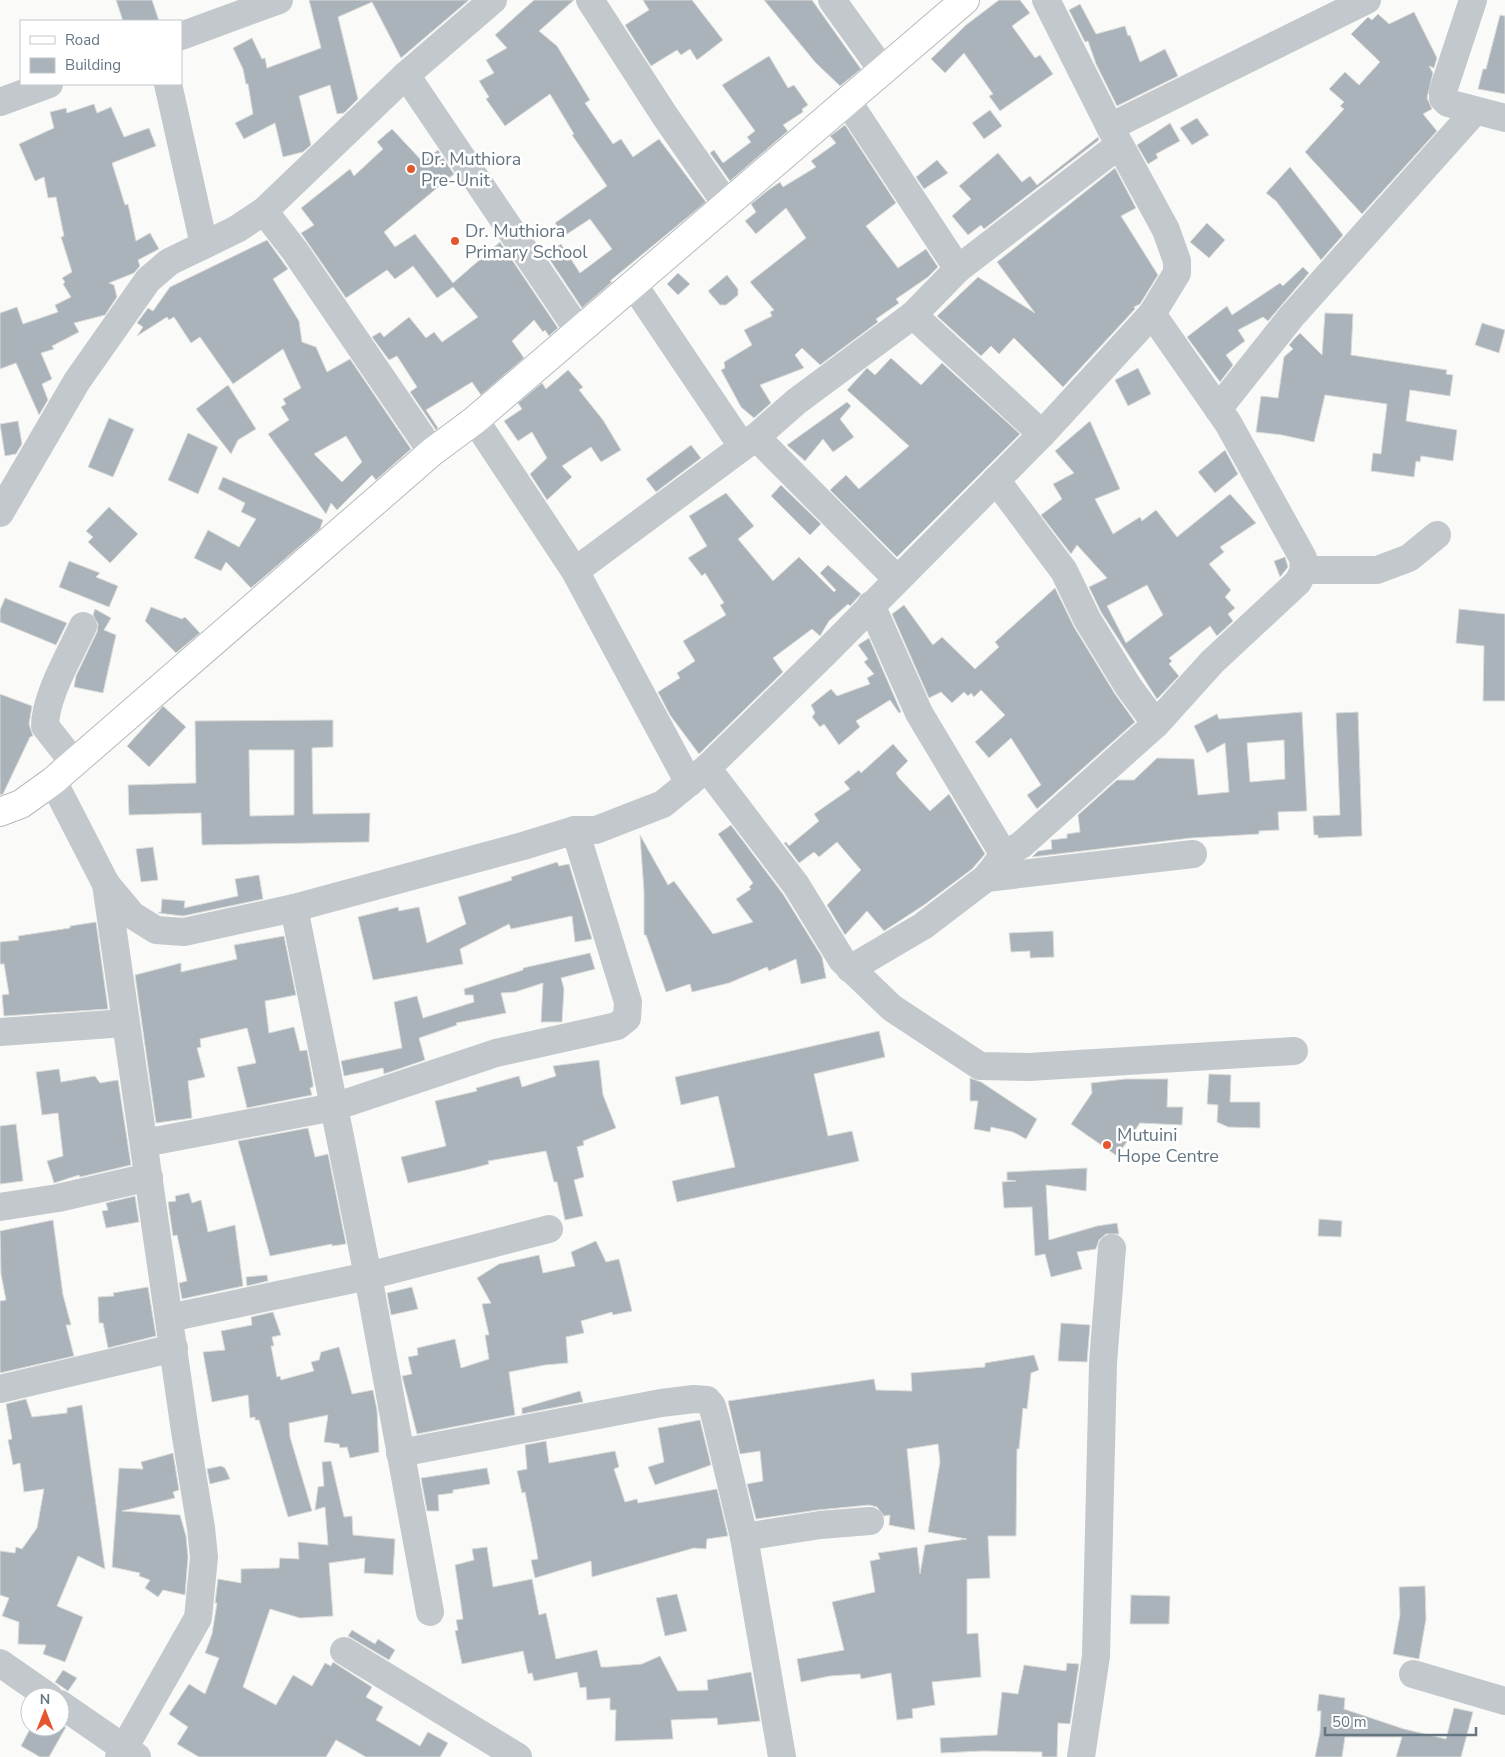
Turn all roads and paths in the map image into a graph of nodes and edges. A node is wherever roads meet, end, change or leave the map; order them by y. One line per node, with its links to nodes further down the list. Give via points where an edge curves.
1 (279, 0): 9 (street)
2 (493, 0): 11 (street)
3 (590, 0): 19 (street)
4 (832, 0): 10 (street)
5 (964, 0): 10 (main road)
6 (1046, 0): 18 (street)
7 (1367, 0): 18 (street)
8 (1473, 0): 16 (street, via 1443,98 1448,103)
9 (182, 36)
10 (883, 71): 15 (main road)
11 (406, 75): 20 (street); 26 (street)
12 (46, 85): 14 (street)
13 (168, 85): 21 (street)
14 (0, 102)
15 (848, 102): 19 (main road); 22 (street)
16 (1475, 111): 17 (street); 27 (street, via 1291,317)
17 (1505, 118)
18 (1114, 136): 22 (street); 24 (street, via 1166,230 1177,261 1177,273)
19 (726, 205): 23 (main road)
20 (264, 211): 21 (street, via 238,229); 31 (street, via 295,251)
21 (204, 245): 33 (street, via 168,262 138,293 77,381)
22 (958, 269): 25 (street)
23 (633, 284): 26 (main road); 30 (street)
24 (1152, 314): 27 (street); 29 (street)
25 (913, 315): 29 (street); 30 (street, via 797,401)
26 (578, 330): 28 (main road)
27 (1218, 409): 35 (street, via 1303,558)
28 (475, 420): 31 (main road); 36 (street)
29 (1042, 434): 32 (street)
30 (749, 442): 36 (street); 37 (street)
31 (432, 452): 41 (main road)
32 (996, 480): 37 (street); 40 (street, via 1064,572 1087,619 1128,686)
33 (0, 513)
34 (1437, 535): 35 (street, via 1409,558 1377,570)
35 (1304, 570): 40 (street, via 1298,582 1212,662)
36 (575, 572): 42 (street)
37 (897, 580): 38 (street)
38 (872, 605): 42 (street); 47 (street, via 919,714)
39 (83, 626): 41 (street, via 45,719 45,726)
40 (1156, 724): 47 (street, via 1022,846)
41 (74, 763): 43 (main road)
42 (698, 775): 45 (street, via 663,804 596,830); 51 (street, via 796,885)
43 (53, 781): 44 (main road, via 21,804); 49 (street)
44 (0, 812)
45 (575, 830): 50 (street); 55 (street, via 628,1002 627,1018 617,1026 496,1053)
46 (1193, 854): 48 (street)
47 (1004, 855): 48 (street)
48 (986, 878): 51 (street, via 923,926)
49 (106, 884): 50 (street, via 132,915 156,930 184,932); 52 (street)
50 (294, 908): 55 (street)
51 (850, 969): 54 (street, via 892,1008 980,1066 1029,1067)
52 (126, 1023): 53 (street); 56 (street)
53 (0, 1032)
54 (1294, 1051)
55 (334, 1107): 56 (street); 61 (street)
56 (144, 1143): 57 (street)
57 (149, 1177): 58 (street, via 58,1198); 62 (street)
58 (0, 1207)
59 (549, 1229): 61 (street)
60 (1112, 1248): 78 (street, via 1103,1364 1096,1656)
61 (368, 1276): 62 (street); 65 (street)
62 (168, 1318): 63 (street)
63 (174, 1348): 64 (street); 75 (street, via 202,1528 204,1557 198,1618)
64 (0, 1389)
65 (400, 1453): 67 (street, via 661,1403 694,1398 707,1400 716,1420); 68 (street)
66 (870, 1520): 67 (street)
67 (744, 1537): 77 (street)
68 (430, 1612)
69 (344, 1651): 76 (street)
70 (0, 1663): 72 (street)
71 (1413, 1674): 73 (street)
72 (35, 1687)
73 (1505, 1701)
74 (70, 1711): 75 (street)
75 (127, 1754)
76 (518, 1757)
77 (782, 1757)
78 (1081, 1757)

